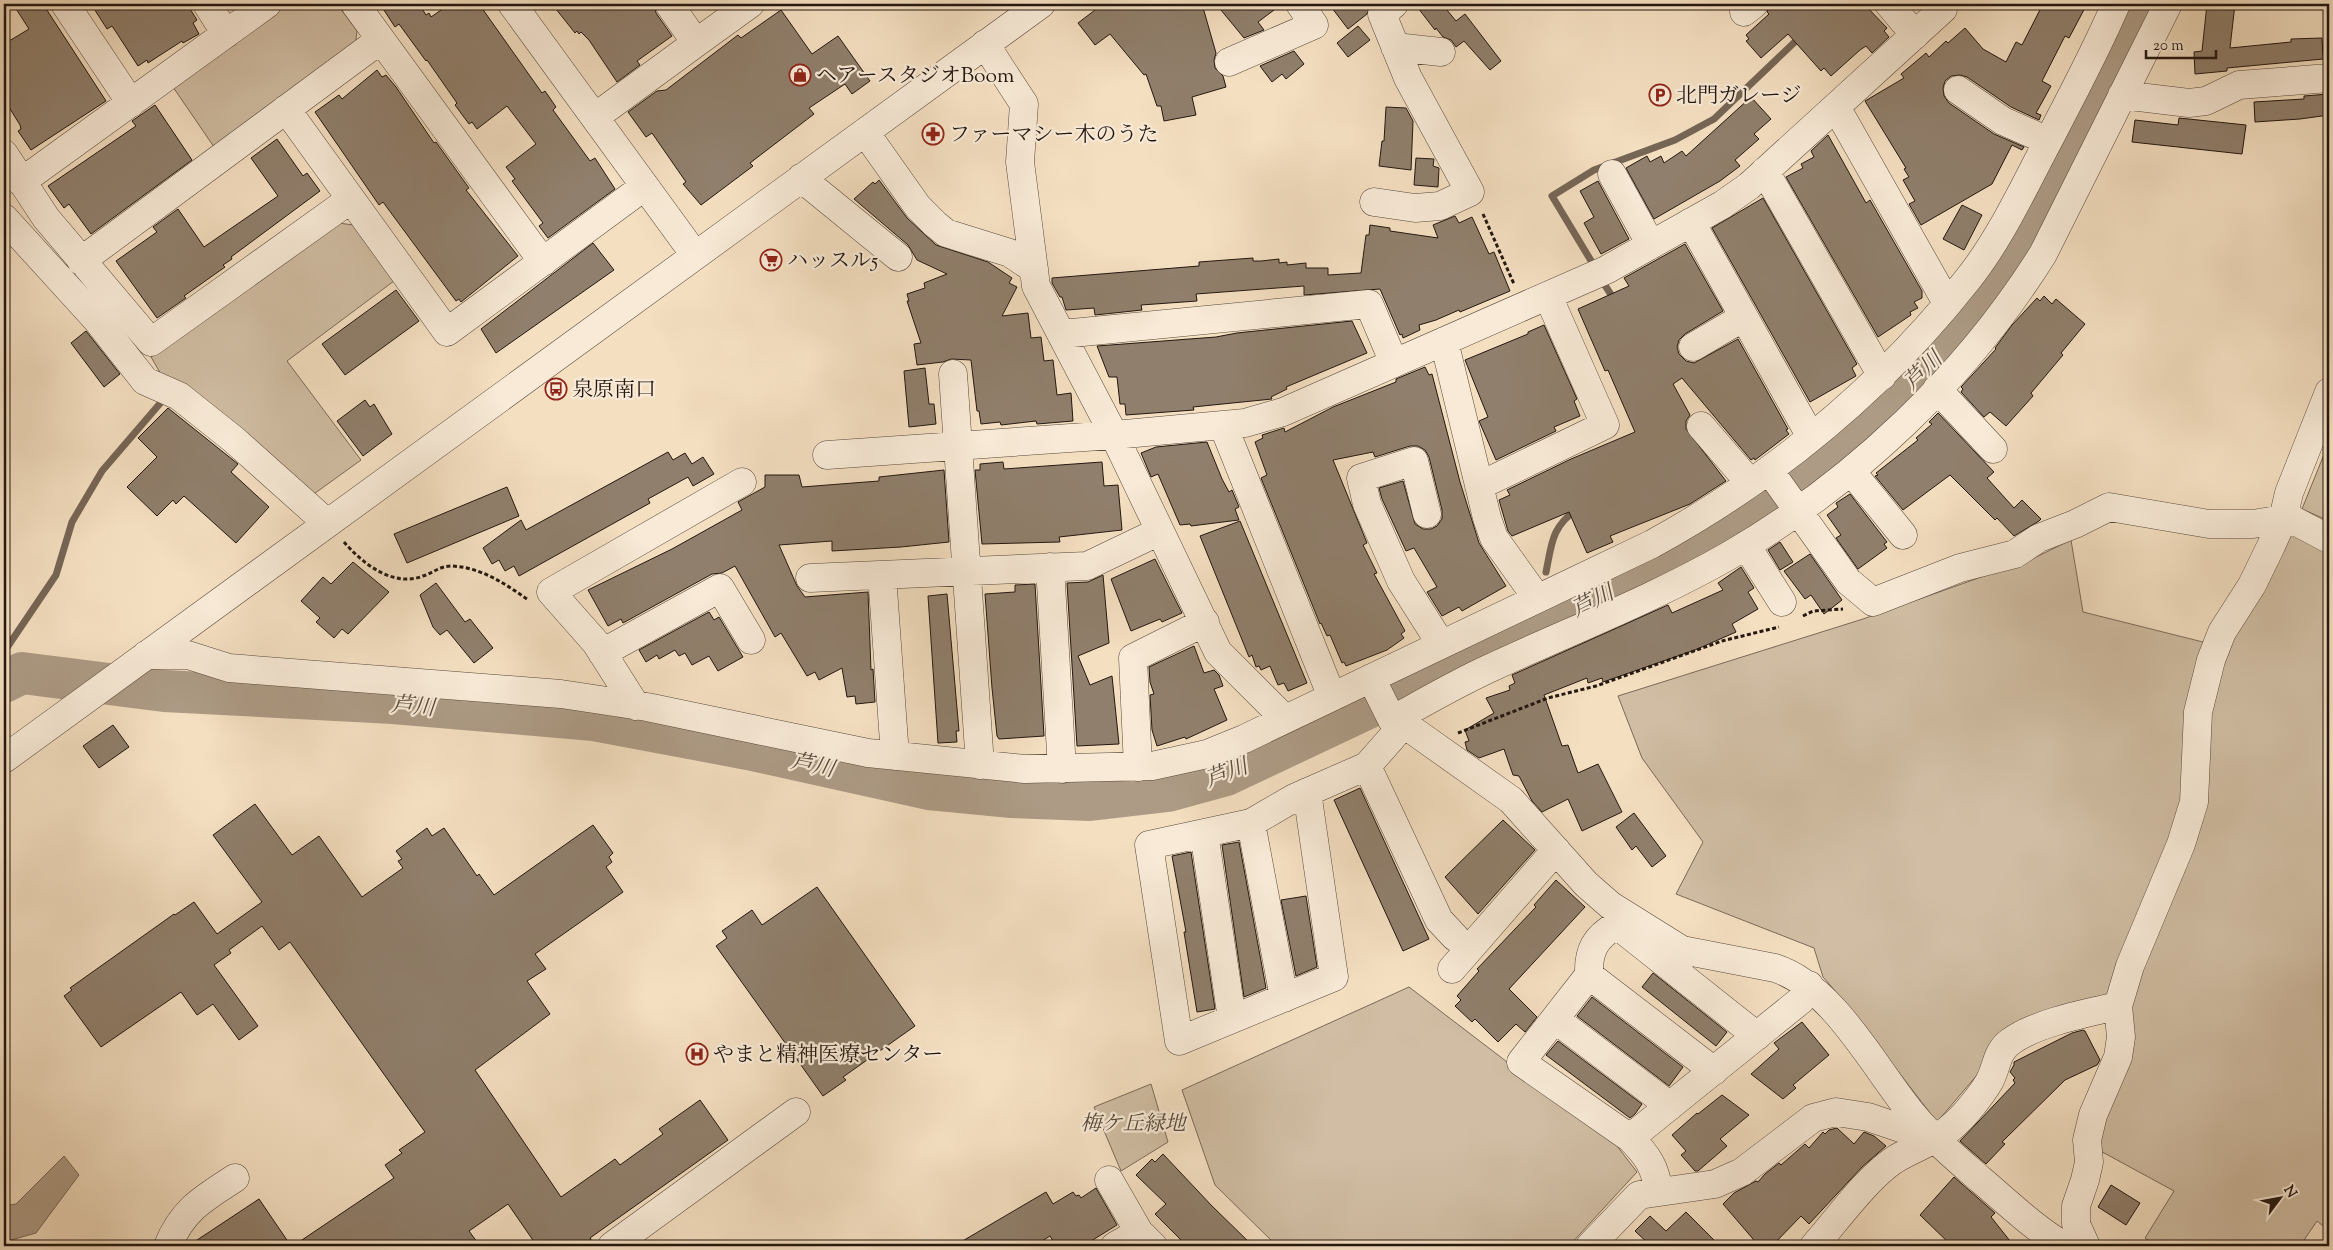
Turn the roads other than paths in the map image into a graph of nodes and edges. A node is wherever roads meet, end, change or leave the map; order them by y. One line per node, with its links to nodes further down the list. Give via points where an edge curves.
1 (65, 4): 26 (street)
2 (207, 4): 15 (street)
3 (267, 4): 15 (street)
4 (355, 4): 17 (street)
5 (512, 4): 29 (street)
6 (669, 4): 18 (street)
7 (750, 4): 18 (street)
8 (1041, 4): 19 (street)
9 (1300, 4): 22 (street, via 1314,25)
10 (1394, 4): 20 (street, via 1382,14)
11 (1889, 4): 16 (street)
12 (2116, 4): 31 (street)
13 (2168, 4): 25 (street)
14 (1943, 9): 16 (street)
15 (226, 34): 26 (street)
16 (1915, 35): 27 (street)
17 (380, 40): 28 (street); 46 (street)
18 (696, 42): 29 (street)
19 (985, 44): 30 (street); 47 (street, via 1024,104 1020,162)
20 (1395, 47): 21 (street); 39 (street, via 1408,78 1470,192 1440,206 1415,208)
21 (1441, 52)
22 (1229, 62)
23 (2329, 78): 25 (street, via 2240,85 2206,101 2189,103)
24 (1958, 90): 31 (street, via 2003,121)
25 (2122, 95): 57 (street, via 2047,246 2022,288)
26 (131, 103): 36 (street)
27 (1836, 107): 33 (street); 49 (street)
28 (286, 109): 38 (street); 45 (street)
29 (595, 117): 37 (street)
30 (865, 132): 35 (street); 47 (street, via 918,207 946,233 1010,253)
31 (2048, 140): 49 (street, via 1991,246)
32 (4, 154): 36 (street)
33 (1765, 172): 41 (street, via 1722,205); 56 (street)
34 (1612, 174): 42 (street)
35 (801, 178): 43 (street); 44 (street)
36 (21, 182): 45 (street)
37 (645, 186): 43 (street); 46 (street)
38 (351, 199): 45 (street, via 151,342); 46 (street, via 447,332)
39 (1374, 202)
40 (4, 218): 73 (street, via 98,320 145,381 179,396 233,439)
41 (1691, 222): 42 (street); 50 (street)
42 (1651, 245): 48 (street)
43 (696, 255): 73 (street)
44 (898, 257)
45 (81, 261)
46 (543, 262)
47 (1034, 269): 51 (street, via 1036,286)
48 (1548, 296): 52 (street); 69 (street, via 1606,425)
49 (1947, 303): 56 (street)
50 (1744, 317): 53 (street); 62 (street)
51 (1062, 334): 54 (street, via 1369,304); 61 (street)
52 (1444, 341): 54 (street); 69 (street)
53 (1693, 347)
54 (1394, 363): 59 (street, via 1283,412 1245,423)
55 (953, 374): 63 (street)
56 (1882, 376): 62 (street)
57 (1937, 389): 64 (street); 66 (street)
58 (2329, 392): 72 (street, via 2289,493)
59 (1223, 425): 61 (street); 90 (street)
60 (1701, 426): 67 (street)
61 (1114, 435): 63 (street); 74 (street)
62 (1811, 437): 67 (street)
63 (958, 446): 65 (street); 79 (street)
64 (1993, 450)
65 (827, 455)
66 (1851, 471): 70 (street); 75 (street)
67 (1759, 477): 70 (street); 82 (street, via 1694,521)
68 (742, 482): 87 (street, via 551,592)
69 (1479, 486): 82 (street, via 1494,538)
70 (1798, 511): 72 (street, via 1848,581 1873,602 1960,568 2015,554 2039,538 2109,507 2209,524 2253,524); 77 (street)
71 (1427, 514): 86 (street, via 1414,461 1361,478 1367,504 1401,581)
72 (2283, 519): 76 (street, via 2293,520); 109 (street, via 2252,585 2222,632 2211,660 2198,712 2194,802 2181,844 2130,966)
73 (327, 523): 88 (street)
74 (1160, 531): 78 (street, via 1087,566); 84 (street)
75 (1903, 534)
76 (2329, 539)
77 (1746, 544): 83 (street); 93 (street, via 1678,582 1486,670)
78 (1050, 568): 79 (street); 99 (street)
79 (966, 572): 80 (street); 96 (street)
80 (882, 575): 81 (street); 94 (street)
81 (810, 578)
82 (1537, 598): 86 (street)
83 (1787, 615)
84 (1204, 622): 92 (street, via 1218,652); 98 (street, via 1134,658)
85 (752, 640): 87 (street, via 720,588)
86 (1441, 644): 89 (street)
87 (602, 653): 91 (street)
88 (137, 662): 91 (street, via 188,655 228,668 561,694); 95 (street)
89 (1371, 678): 90 (street); 93 (street)
90 (1332, 696): 92 (street)
91 (636, 706): 94 (street)
92 (1285, 719): 98 (street, via 1207,754)
93 (1398, 723): 97 (street); 103 (street, via 1511,800)
94 (895, 756): 96 (street)
95 (4, 759)
96 (980, 765): 99 (street)
97 (1368, 766): 100 (street); 104 (street, via 1439,920)
98 (1138, 767): 99 (street)
99 (1062, 769)
100 (1307, 792): 101 (street); 108 (street, via 1334,977)
101 (1251, 823): 102 (street); 108 (street)
102 (1204, 833): 110 (street); 110 (street, via 1149,845 1179,1041)
103 (1556, 850): 105 (street); 107 (street, via 1610,905 1682,950 1775,968)
104 (1456, 937)
105 (1452, 969)
106 (1589, 975): 111 (street); 112 (street, via 1588,956 1605,932 1617,925); 113 (street)
107 (1810, 985): 112 (street, via 1801,1000); 117 (street)
108 (1284, 998): 110 (street)
109 (2118, 1006): 117 (street, via 2073,1016 2009,1042 1998,1057 1989,1081 1957,1123); 128 (street, via 2121,1037 2118,1057 2093,1115 2087,1140 2087,1171 2076,1206 2076,1224)
110 (1232, 1019)
111 (1555, 1019): 114 (street); 116 (street, via 1521,1062)
112 (1757, 1036): 113 (street)
113 (1714, 1071): 114 (street)
114 (1670, 1106): 116 (street)
115 (796, 1112): 124 (street)
116 (1630, 1138): 120 (street, via 1656,1173)
117 (1935, 1140): 120 (street, via 1868,1117 1836,1112 1813,1118 1742,1172 1715,1184); 122 (street); 127 (street, via 1894,1160 1866,1186)
118 (235, 1178): 123 (street, via 196,1203 175,1227)
119 (1109, 1180): 121 (street)
120 (1659, 1192): 126 (street, via 1639,1195)
121 (1146, 1239): 125 (street)
122 (2047, 1242)
123 (168, 1246)
124 (612, 1246)
125 (1115, 1246)
126 (1590, 1246)
127 (1814, 1246)
128 (2086, 1246)

